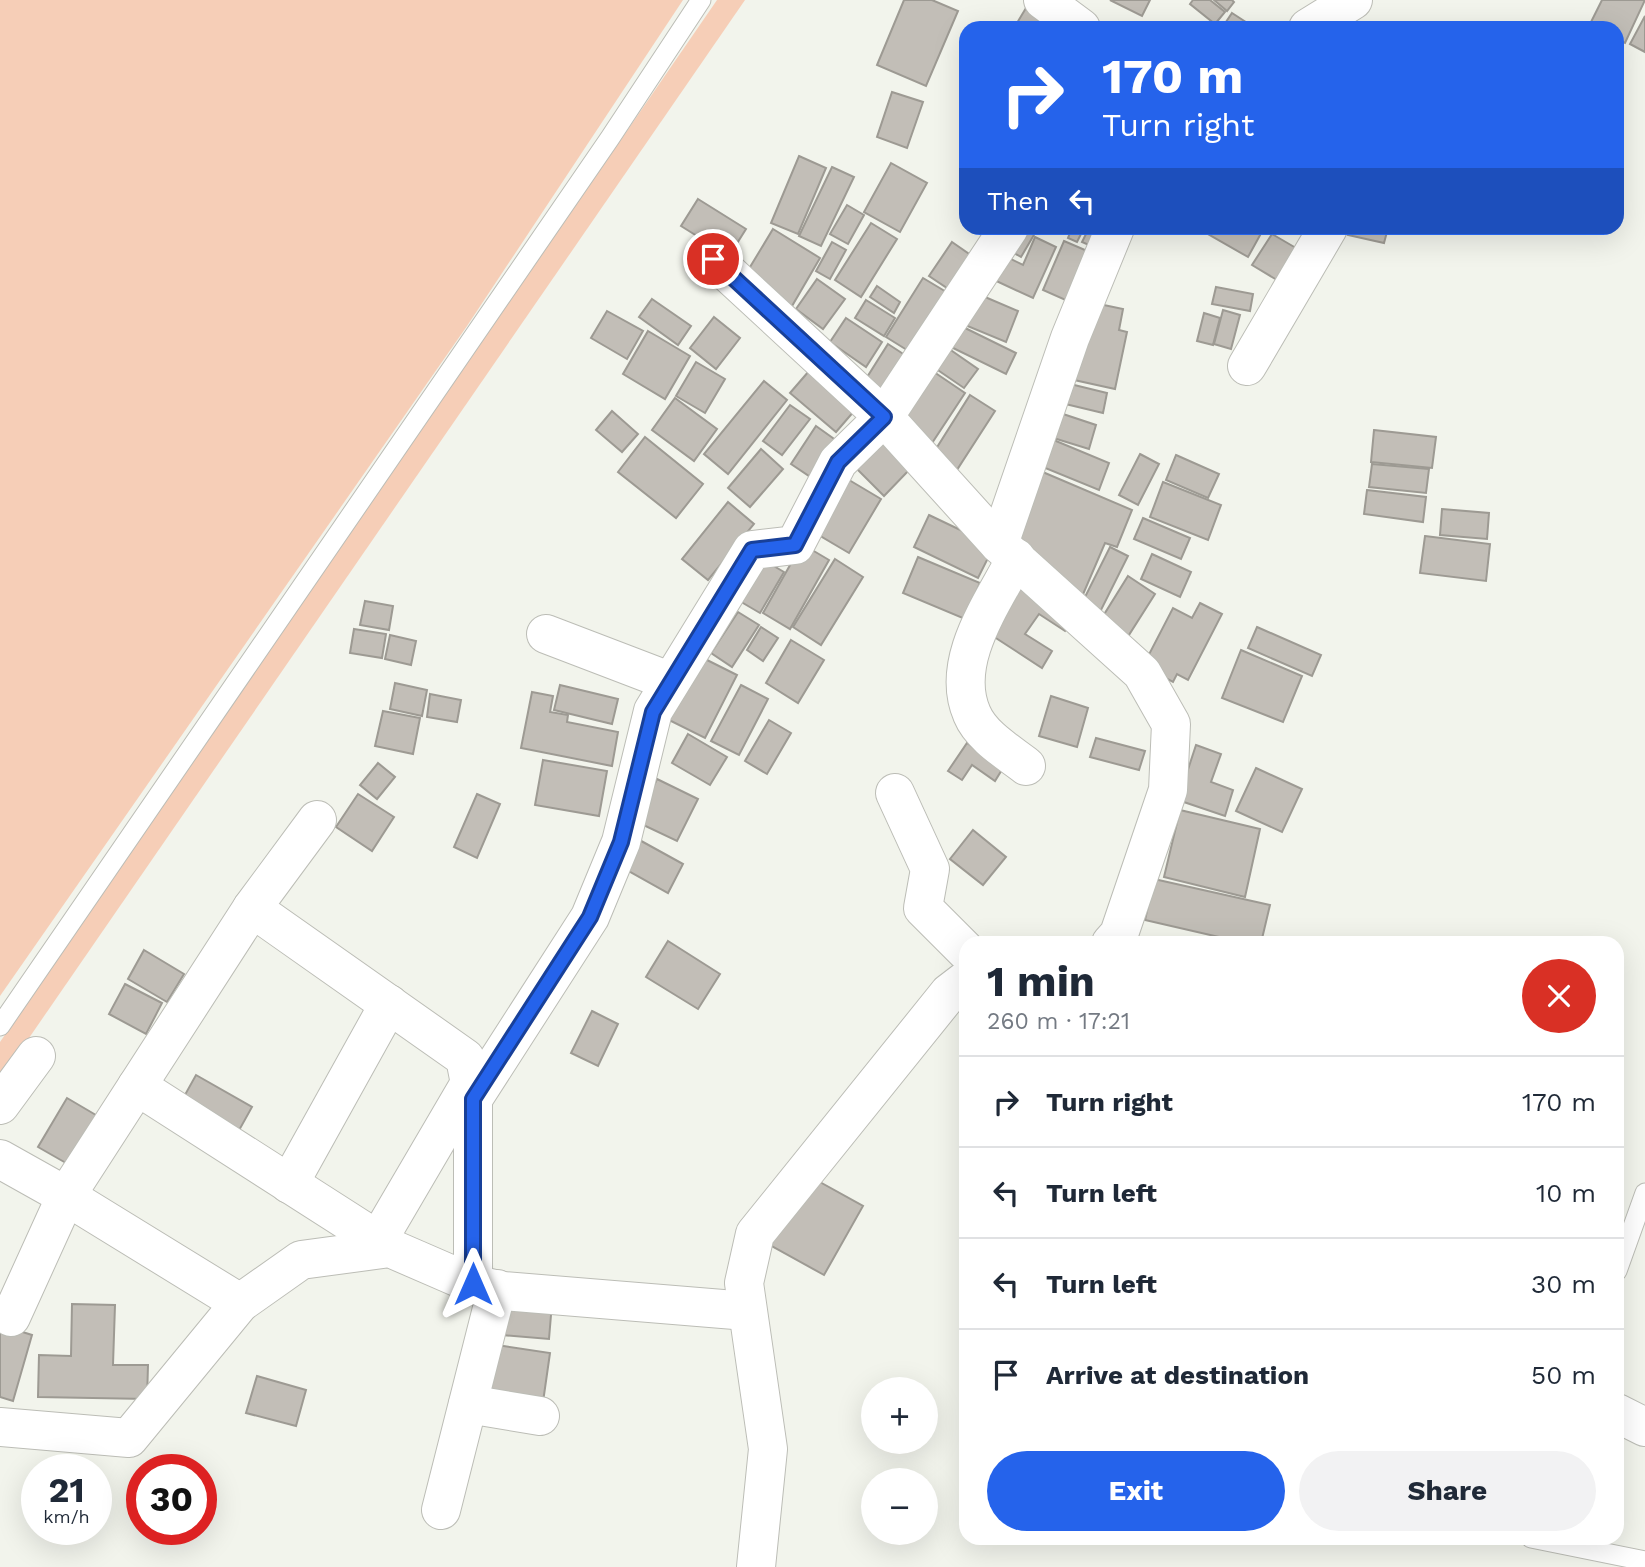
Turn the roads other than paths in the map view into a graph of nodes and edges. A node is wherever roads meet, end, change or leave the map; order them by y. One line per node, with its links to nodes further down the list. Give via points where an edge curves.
1 (701, 0): 23 (lane)
2 (1043, 0): 4 (street)
3 (1353, 0): 5 (street)
4 (1072, 21)
5 (1321, 21)
6 (1004, 235): 11 (street)
7 (1112, 235): 12 (street, via 1070,338)
8 (1324, 235): 10 (street)
9 (713, 259): 11 (street)
10 (1247, 366)
11 (884, 417): 12 (street); 14 (street, via 838,462 795,545 752,550)
12 (1007, 551): 15 (street, via 973,640 965,678 971,714); 19 (street, via 1142,673 1171,724 1168,790)
13 (546, 634): 14 (street)
14 (669, 681): 26 (street, via 653,712 621,842 590,917)
15 (1026, 766)
16 (895, 793): 20 (street, via 930,869 923,908)
17 (317, 820): 18 (street)
18 (252, 908): 22 (street); 25 (street)
19 (1120, 936)
20 (959, 944)
21 (959, 985): 36 (street, via 755,1234 744,1283)
22 (389, 1004): 26 (street, via 466,1058); 29 (street)
23 (0, 1026)
24 (36, 1056): 27 (street)
25 (137, 1086): 29 (street); 31 (street)
26 (471, 1091): 32 (street); 34 (street)
27 (0, 1105)
28 (0, 1159): 31 (street)
29 (289, 1184): 32 (street)
30 (1645, 1193): 33 (lane)
31 (66, 1196): 35 (street); 37 (street)
32 (384, 1244): 34 (street); 35 (street, via 301,1260)
33 (1624, 1252)
34 (485, 1287): 36 (street); 38 (street)
35 (240, 1303): 41 (street, via 129,1438)
36 (747, 1311): 46 (street, via 768,1449)
37 (12, 1317)
38 (468, 1404): 39 (street); 43 (street)
39 (540, 1416)
40 (1624, 1416): 42 (street)
41 (0, 1427)
42 (1645, 1427)
43 (441, 1510)
44 (1566, 1545): 45 (lane)
45 (1645, 1561)
46 (756, 1567)

